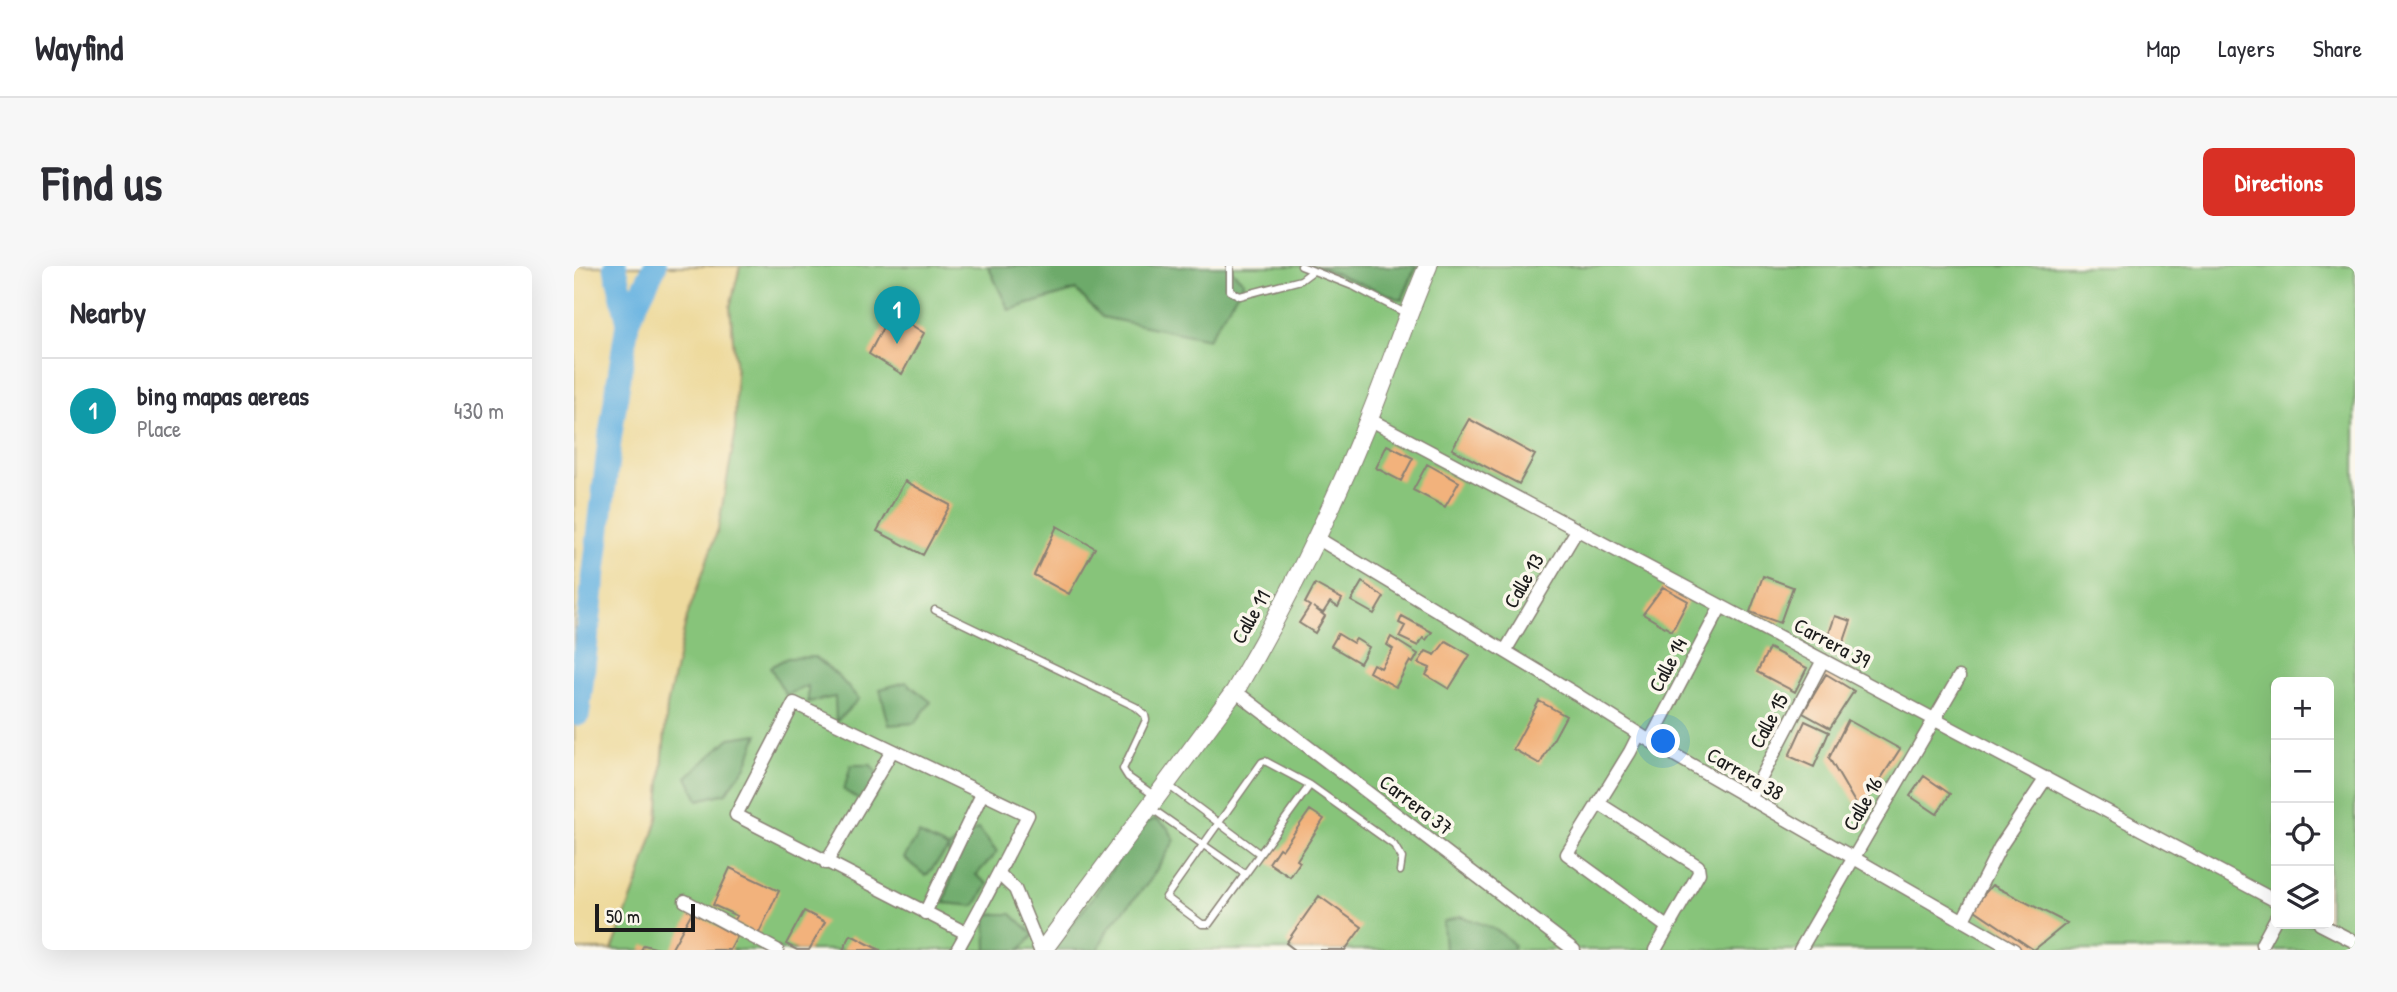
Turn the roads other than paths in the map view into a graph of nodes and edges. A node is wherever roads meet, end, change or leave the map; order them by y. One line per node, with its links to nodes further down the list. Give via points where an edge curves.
1 (1230, 266): 4 (lane, via 1230,291 1240,296 1301,280)
2 (1301, 266): 4 (lane)
3 (1428, 266): 5 (main road, Calle 11)
4 (1314, 271): 5 (lane)
5 (1407, 314): 6 (main road, Calle 11)
6 (1369, 419): 7 (street, Carrera 39); 8 (main road, Calle 11)
7 (1577, 530): 9 (street, Carrera 39); 11 (street, Calle 13)
8 (1317, 538): 11 (street, Carrera 38); 14 (main road, Calle 11)
9 (1721, 606): 12 (street, Carrera 39); 16 (street, Calle 14)
10 (935, 610): 21 (lane, via 1136,707 1146,720 1123,769)
11 (1505, 652): 16 (street, Carrera 38)
12 (1823, 660): 15 (street, Carrera 39); 22 (street, Calle 15)
13 (1959, 677): 15 (street, Calle 16)
14 (1235, 691): 21 (main road, Calle 11); 45 (street, Carrera 37)
15 (1935, 719): 18 (street, Carrera 39); 27 (street, Calle 16)
16 (1644, 738): 22 (street, Carrera 38); 23 (street, Calle 14)
17 (892, 751): 20 (street); 28 (street); 28 (street, via 794,703 736,815)
18 (2046, 778): 32 (street, Carrera 39); 35 (street, via 2000,847)
19 (1310, 785): 24 (lane, via 1262,762); 26 (lane); 29 (lane, via 1394,845 1402,858)
20 (982, 794): 30 (street, via 1028,815); 34 (street)
21 (1158, 796): 24 (lane); 25 (lane); 44 (main road, Calle 11)
22 (1750, 799): 27 (street, Carrera 38)
23 (1598, 803): 36 (street, Calle 14, via 1567,854); 36 (street, via 1698,866 1699,873)
24 (1219, 822): 25 (lane); 26 (lane)
25 (1203, 845): 31 (lane); 31 (lane, via 1166,897 1202,924 1209,924)
26 (1260, 853): 31 (lane)
27 (1854, 858): 35 (street, Carrera 38); 47 (street, Calle 16)
28 (826, 863): 34 (street)
29 (1400, 871)
30 (999, 874): 39 (street); 44 (street, via 1015,889)
31 (1245, 874)
32 (2271, 898)
33 (685, 901): 42 (street)
34 (925, 913): 39 (street)
35 (1963, 920): 48 (street, Carrera 38)
36 (1667, 927): 46 (street)
37 (2271, 927): 41 (street)
38 (2330, 929): 40 (street)
39 (966, 933): 43 (street)
40 (2355, 942)
41 (2262, 944)
42 (777, 950)
43 (957, 950)
44 (1042, 950)
45 (1574, 950)
46 (1655, 950)
47 (1800, 950)
48 (2014, 950)

